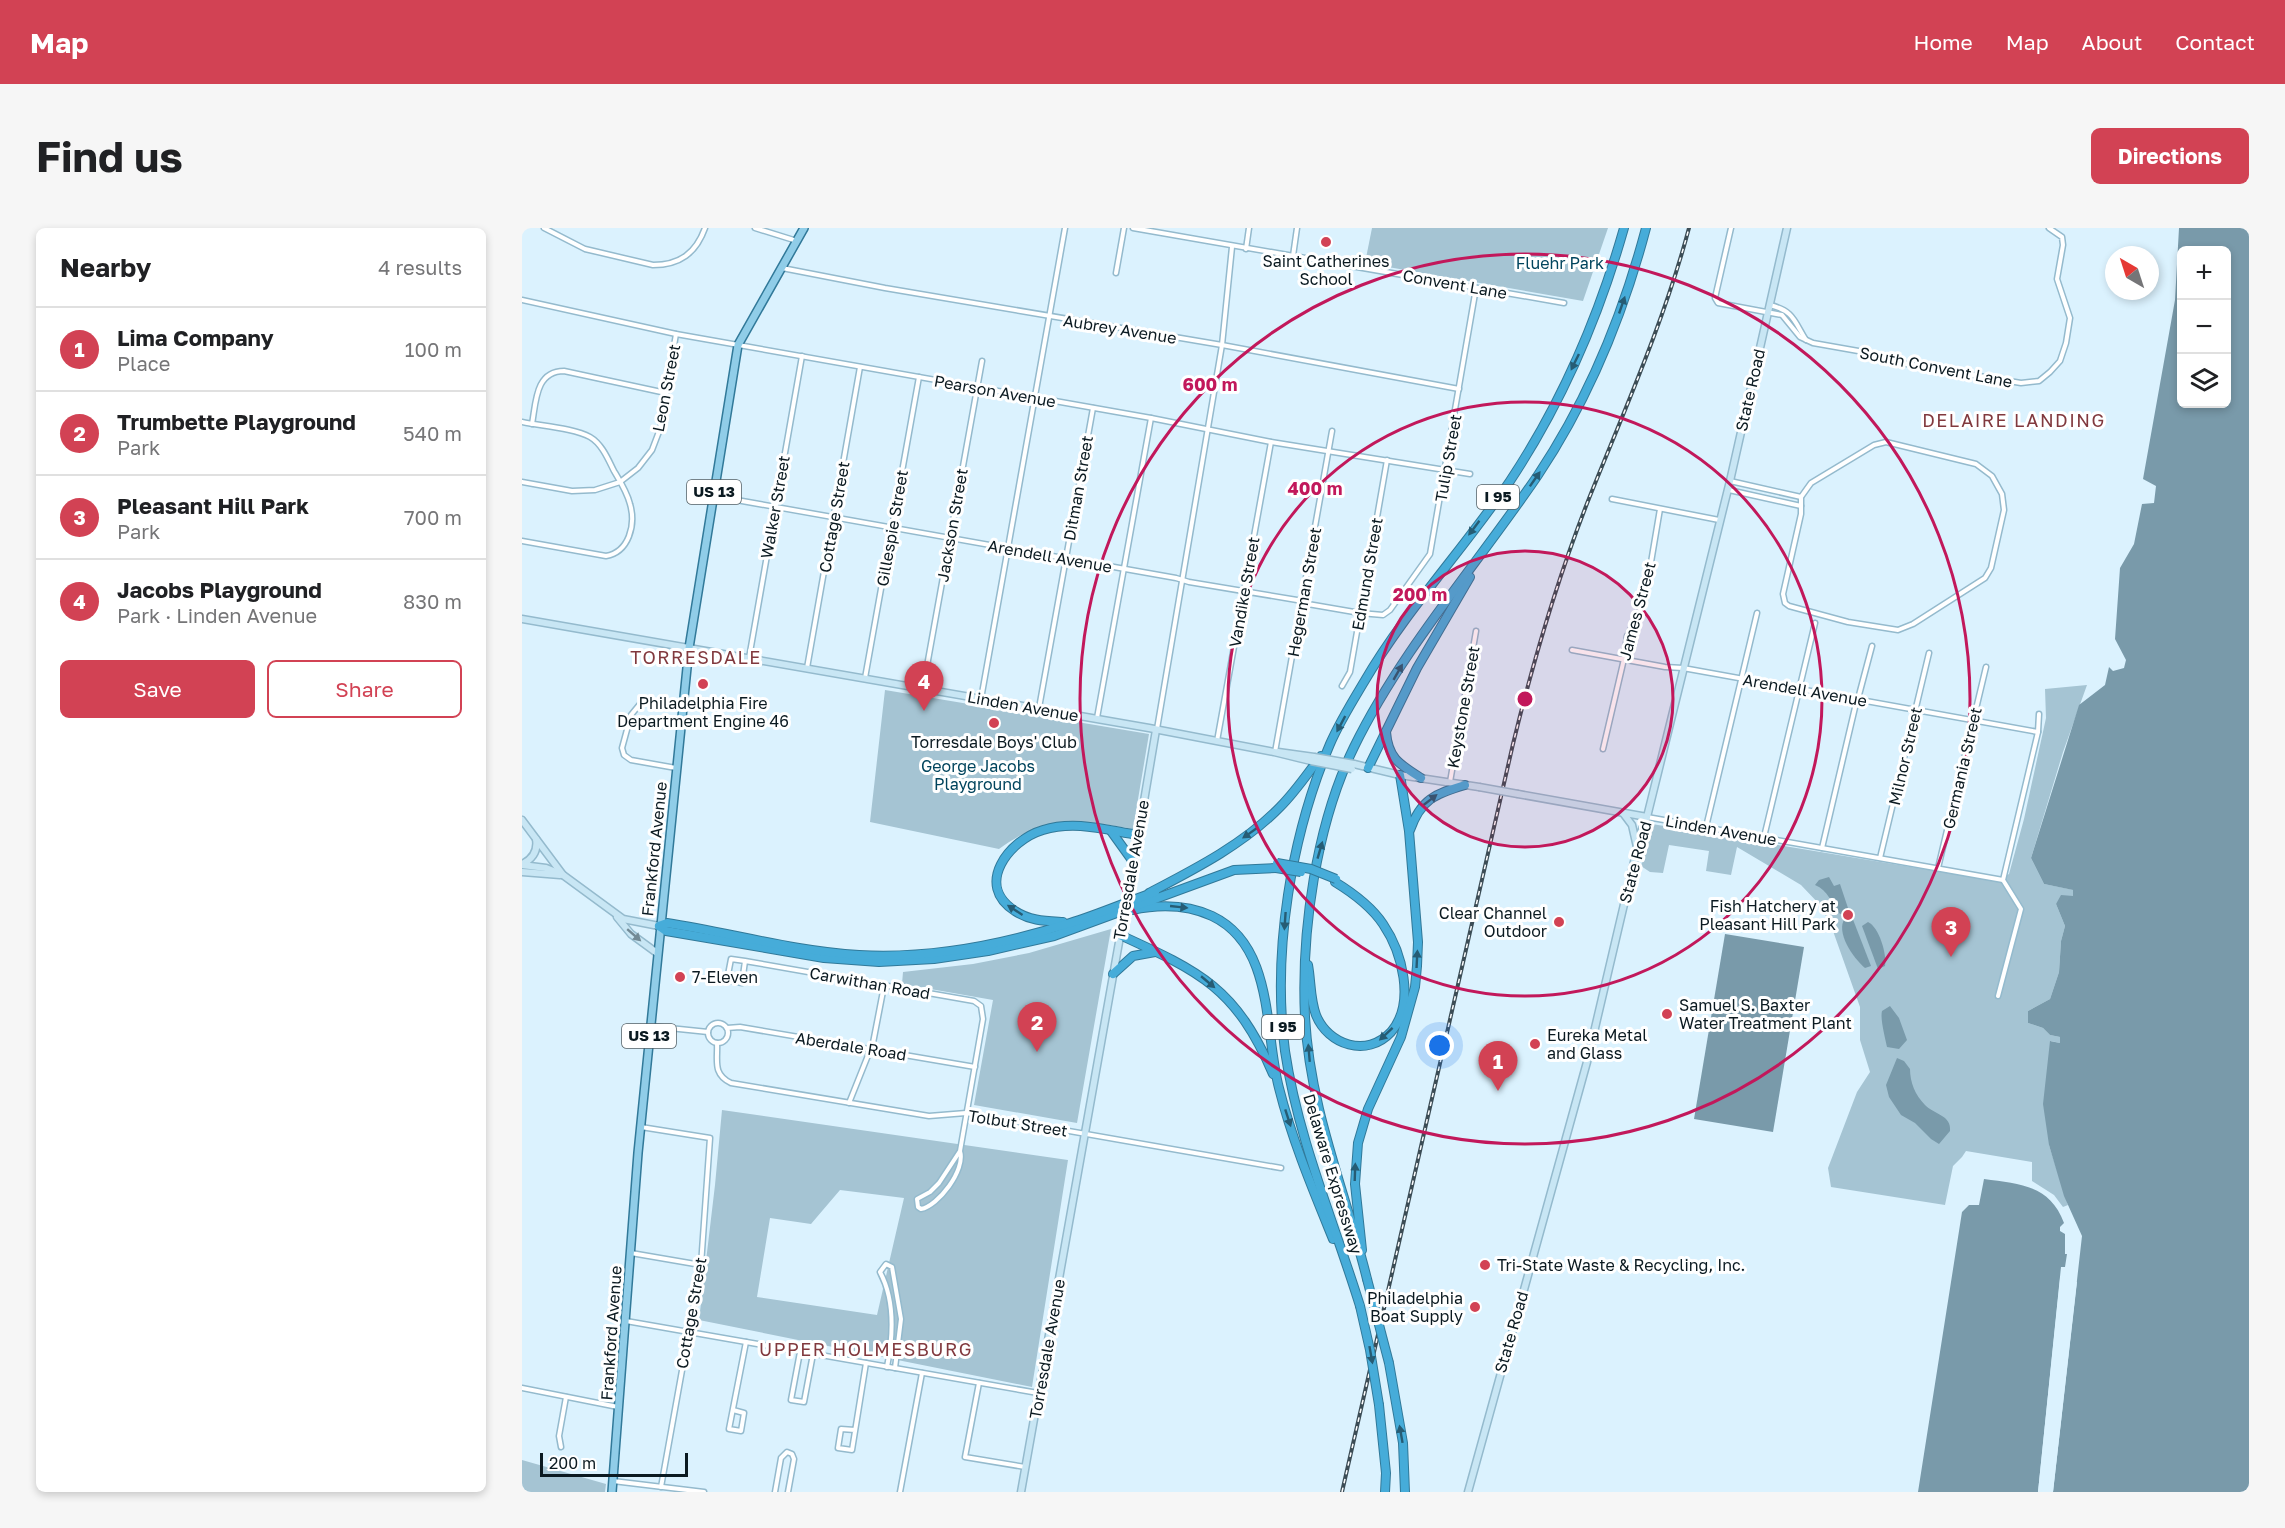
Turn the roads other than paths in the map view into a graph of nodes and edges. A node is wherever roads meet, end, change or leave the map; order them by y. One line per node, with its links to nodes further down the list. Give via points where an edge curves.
1 (544, 228): 2 (street, via 585,249 653,265 675,263 690,254)
2 (705, 228)
3 (755, 228): 15 (street)
4 (804, 228): 15 (main road, Frankford Avenue / US 13)
5 (1065, 228): 25 (street)
6 (1124, 228): 20 (street)
7 (1133, 228): 16 (street, Convent Lane)
8 (1249, 228): 17 (street)
9 (1297, 228): 18 (street)
10 (1623, 228): 103 (highway, Delaware Expressway / I 95, one-way to 103, via 1612,270 1546,421 1510,481 1388,645)
11 (1646, 228): 62 (highway, Delaware Expressway / I 95, one-way to 11, via 1539,474 1593,376 1621,310)
12 (1731, 228): 24 (street, via 1715,301)
13 (1787, 228): 24 (street, State Road)
14 (2051, 229): 27 (street, South Convent Lane, via 2063,241 2057,279 2071,322 2060,361 2039,381 2021,383 1901,363)
15 (797, 241): 19 (main road, Frankford Avenue / US 13)
16 (1232, 247): 17 (street, Convent Lane); 29 (street, Torresdale Avenue)
17 (1246, 249): 18 (street, Convent Lane)
18 (1293, 256): 21 (street, Convent Lane)
19 (781, 268): 25 (street, Aubrey Avenue); 28 (main road, Frankford Avenue / US 13)
20 (1116, 273)
21 (1476, 288): 23 (street, Convent Lane); 35 (street, Tulip Street)
22 (522, 300): 26 (street, Pearson Avenue)
23 (1564, 303)
24 (1769, 309): 27 (street, via 1782,315); 27 (street, via 1783,308 1790,313); 49 (street, State Road)
25 (1049, 317): 29 (street, Aubrey Avenue); 37 (street)
26 (676, 334): 28 (street, Pearson Avenue); 36 (street, Leon Street)
27 (1807, 342)
28 (738, 345): 30 (street, Pearson Avenue); 53 (main road, Frankford Avenue / US 13)
29 (1222, 345): 35 (street, Aubrey Avenue); 42 (street, Torresdale Avenue)
30 (802, 356): 32 (street, Pearson Avenue); 57 (street, Walker Street)
31 (981, 361): 34 (street, Jackson Street)
32 (861, 367): 33 (street, Pearson Avenue); 59 (street, Cottage Street)
33 (919, 377): 34 (street, Pearson Avenue); 61 (street, Gillespie Street)
34 (977, 388): 37 (street, Pearson Avenue); 63 (street, Jackson Street)
35 (1460, 389): 47 (street, Tulip Street)
36 (666, 393): 41 (street, via 554,372 539,385); 51 (street, Leon Street, via 652,450)
37 (1035, 398): 38 (street, Pearson Avenue); 65 (street)
38 (1092, 408): 39 (street, Pearson Avenue); 66 (street, Ditman Street)
39 (1151, 418): 42 (street, Pearson Avenue); 67 (street)
40 (522, 422): 41 (street)
41 (532, 424): 51 (street, via 591,438 602,448)
42 (1208, 429): 44 (street, Pearson Avenue); 68 (street, Torresdale Avenue)
43 (1332, 431): 45 (street, Hegerman Street)
44 (1271, 442): 45 (street, Pearson Avenue); 69 (street, Vandike Street)
45 (1329, 451): 46 (street, Pearson Avenue); 70 (street, Hegerman Street)
46 (1387, 460): 47 (street, Pearson Avenue); 71 (street, Edmund Street)
47 (1445, 471): 48 (street, Pearson Avenue); 73 (street, Tulip Street, via 1430,554)
48 (1470, 474)
49 (1730, 481): 52 (street, State Road); 54 (street)
50 (522, 482): 51 (street, via 584,492)
51 (620, 482): 64 (street, via 631,505 630,532 618,552 606,556)
52 (1728, 490): 56 (street); 60 (street, State Road)
53 (714, 496): 57 (street, Arendell Avenue); 78 (main road, Frankford Avenue / US 13)
54 (1802, 497): 56 (street); 56 (street, via 1810,483 1874,445 1886,442 1983,467 2002,494 2004,510 1991,568 1985,578 1905,629 1892,630 1794,609 1785,603 1783,594)
55 (1612, 499): 58 (street)
56 (1801, 506)
57 (775, 507): 59 (street, Arendell Avenue); 81 (street, Walker Street)
58 (1660, 509): 60 (street); 82 (street, James Street, via 1647,586 1628,632)
59 (834, 517): 61 (street, Arendell Avenue); 84 (street, Cottage Street)
60 (1719, 520): 85 (street, State Road)
61 (892, 528): 63 (street, Arendell Avenue); 86 (street, Gillespie Street)
62 (1494, 536): 100 (highway, via 1427,649); 138 (highway, Delaware Expressway / I 95, one-way to 62, via 1317,860 1354,747 1408,654)
63 (950, 538): 65 (street, Arendell Avenue); 89 (street, Jackson Street)
64 (522, 541)
65 (1008, 548): 66 (street, Arendell Avenue); 91 (street)
66 (1066, 558): 67 (street, Arendell Avenue); 94 (street, Ditman Street)
67 (1124, 569): 68 (street, Arendell Avenue); 97 (street)
68 (1183, 580): 69 (street, Arendell Avenue); 99 (street, Torresdale Avenue)
69 (1244, 593): 70 (street, Arendell Avenue); 102 (street, Vandike Street)
70 (1302, 603): 71 (street, Arendell Avenue); 105 (street, Hegerman Street)
71 (1360, 613): 73 (street, Arendell Avenue); 88 (street, Edmund Street, via 1350,672)
72 (1757, 613): 87 (street)
73 (1385, 614)
74 (522, 619): 78 (street, Linden Avenue)
75 (1815, 623): 90 (street)
76 (1476, 631): 110 (street, Keystone Street)
77 (1872, 646): 92 (street)
78 (689, 648): 81 (street, Linden Avenue); 106 (main road, Frankford Avenue / US 13)
79 (1572, 650): 82 (street, Arendell Avenue)
80 (1929, 653): 95 (street, Milnor Street)
81 (749, 658): 84 (street, Linden Avenue)
82 (1624, 659): 85 (street, Arendell Avenue); 104 (street, James Street)
83 (1986, 667): 98 (street, Germania Street)
84 (807, 668): 86 (street, Linden Avenue)
85 (1683, 668): 87 (street, Arendell Avenue); 113 (street, State Road)
86 (865, 678): 89 (street, Linden Avenue)
87 (1741, 680): 90 (street, Arendell Avenue); 115 (street)
88 (1342, 686)
89 (923, 688): 91 (street, Linden Avenue)
90 (1799, 690): 92 (street, Arendell Avenue); 119 (street)
91 (981, 699): 94 (street, Linden Avenue)
92 (1857, 699): 95 (street, Arendell Avenue); 122 (street)
93 (640, 704): 106 (street, via 632,715 622,748 624,755 631,760)
94 (1039, 709): 97 (street, Linden Avenue)
95 (1916, 709): 98 (street, Arendell Avenue); 123 (street, Milnor Street)
96 (2039, 714): 101 (street)
97 (1097, 719): 99 (street, Linden Avenue)
98 (1973, 720): 101 (street, Arendell Avenue); 127 (street, Germania Street)
99 (1156, 730): 102 (street, Linden Avenue); 118 (street, Torresdale Avenue)
100 (1386, 730): 107 (highway); 109 (highway, via 1392,755)
101 (2038, 732): 131 (street)
102 (1217, 742): 105 (street, Linden Avenue)
103 (1331, 743): 132 (highway, one-way to 132, via 1296,790 1262,824 1208,860); 162 (highway, Delaware Expressway / I 95, one-way to 162, via 1290,877 1283,953 1283,1021 1291,1086 1301,1125)
104 (1603, 748)
105 (1275, 752): 107 (street, Linden Avenue, bridge)
106 (676, 768): 136 (main road, Frankford Avenue / US 13)
107 (1368, 768): 108 (street, Linden Avenue)
108 (1400, 775): 109 (street, Linden Avenue); 117 (highway)
109 (1420, 778): 110 (street, Linden Avenue)
110 (1450, 782): 111 (street, Linden Avenue)
111 (1465, 785): 112 (street, Linden Avenue, bridge); 117 (highway, one-way to 111, via 1428,800)
112 (1623, 813): 113 (street, Linden Avenue); 121 (street, via 1632,825)
113 (1647, 817): 115 (street, Linden Avenue); 121 (street, State Road)
114 (522, 820): 120 (street)
115 (1706, 827): 119 (street, Linden Avenue)
116 (1111, 831): 118 (highway); 126 (highway); 135 (highway, one-way to 116, via 1040,921 1014,911 999,893 999,866 1014,845 1041,831 1067,825)
117 (1409, 831): 145 (highway, one-way to 117, via 1418,942)
118 (1138, 835): 126 (street, Torresdale Avenue)
119 (1764, 837): 122 (street, Linden Avenue)
120 (536, 838): 124 (street, via 534,854); 129 (street)
121 (1637, 848): 191 (street, State Road, via 1587,1062)
122 (1822, 848): 123 (street, Linden Avenue)
123 (1880, 858): 127 (street, Linden Avenue)
124 (522, 865): 129 (street)
125 (1277, 865): 130 (highway, bridge, via 1311,870); 132 (highway, via 1232,867); 134 (highway, via 1218,874)
126 (1133, 866): 137 (street, Torresdale Avenue, bridge)
127 (1938, 868): 131 (street, Linden Avenue)
128 (522, 872): 129 (street)
129 (563, 875): 133 (street)
130 (1335, 880): 138 (highway, one-way to 138, via 1372,910 1397,951 1404,999 1391,1032 1380,1041 1355,1046 1334,1038 1316,1015); 145 (highway, via 1377,909 1396,940 1407,972)
131 (2003, 880): 144 (street, via 2021,909)
132 (1140, 897): 135 (highway)
133 (615, 914): 136 (street); 140 (street, one-way to 140, via 631,934)
134 (1102, 919): 136 (highway, via 1006,948 897,962 807,956 666,931); 152 (highway, one-way to 152, via 1152,907 1183,907 1216,918 1233,931 1256,964)
135 (1071, 923): 136 (highway, via 977,947 888,955 808,949 667,923)
136 (659, 926): 140 (main road, Frankford Avenue / US 13)
137 (1120, 933): 139 (highway); 142 (street, Torresdale Avenue)
138 (1305, 949): 161 (highway, Delaware Expressway / I 95, one-way to 138, via 1320,1122 1311,1074 1305,1018)
139 (1156, 952): 142 (highway, via 1133,956); 152 (highway, one-way to 152, via 1193,970 1228,999 1253,1032)
140 (657, 953): 146 (main road, Frankford Avenue / US 13)
141 (745, 962): 141 (street, via 742,983 728,980 731,959); 143 (street, Carwithan Road)
142 (1113, 974): 156 (street, Torresdale Avenue)
143 (884, 986): 150 (street); 151 (street, Carwithan Road, via 974,1001 981,1006 983,1019)
144 (1998, 996)
145 (1408, 1016): 161 (highway, one-way to 145, via 1354,1184 1358,1143 1368,1109)
146 (650, 1026): 148 (street); 155 (main road, Frankford Avenue / US 13)
147 (727, 1028): 148 (street, via 718,1023 711,1025); 149 (street, via 727,1038); 150 (street, Aberdale Road)
148 (708, 1032): 149 (street)
149 (717, 1043): 153 (street, Tolbut Street, via 717,1070 724,1080)
150 (871, 1049): 151 (street, Aberdale Road); 153 (street)
151 (975, 1066): 154 (street)
152 (1279, 1087): 162 (highway, one-way to 162, via 1313,1189)
153 (849, 1103): 154 (street, Tolbut Street, via 929,1116)
154 (966, 1113): 156 (street, Tolbut Street); 157 (street)
155 (640, 1127): 159 (main road, Frankford Avenue / US 13); 160 (street, Cottage Street, via 710,1138)
156 (1084, 1133): 158 (street, Tolbut Street); 174 (street, Torresdale Avenue)
157 (960, 1151): 157 (street, via 945,1176 930,1192 917,1198 921,1209 951,1182 962,1161)
158 (1281, 1168)
159 (630, 1253): 160 (street); 163 (main road, Frankford Avenue / US 13)
160 (701, 1265): 164 (street, Cottage Street)
161 (1366, 1276): 190 (highway, Delaware Expressway / I 95, one-way to 161, bridge, via 1403,1443 1389,1363)
162 (1359, 1303): 189 (highway, Delaware Expressway / I 95, one-way to 189, bridge, via 1379,1405)
163 (626, 1320): 164 (street); 176 (main road, Frankford Avenue / US 13)
164 (688, 1331): 165 (street); 182 (street, Cottage Street)
165 (746, 1342): 166 (street); 177 (street)
166 (800, 1352): 167 (street); 167 (street, via 791,1400 804,1402)
167 (813, 1354): 168 (street)
168 (866, 1363): 169 (street); 178 (street)
169 (887, 1367): 170 (street); 170 (street, via 892,1317 880,1272 886,1264 892,1267 900,1310 901,1334)
170 (895, 1368): 171 (street)
171 (922, 1373): 172 (street); 187 (street)
172 (980, 1383): 174 (street); 180 (street, via 965,1457)
173 (522, 1388): 175 (street)
174 (1039, 1394): 180 (street, Torresdale Avenue)
175 (566, 1396): 176 (street); 179 (street, via 559,1436)
176 (619, 1407): 181 (main road, Frankford Avenue / US 13)
177 (733, 1410): 177 (street, via 744,1413 741,1431 729,1430)
178 (855, 1430): 178 (street, via 841,1429 838,1448 852,1450)
179 (561, 1447)
180 (1025, 1467): 188 (street, Torresdale Avenue)
181 (613, 1480): 182 (street); 183 (main road, Frankford Avenue / US 13)
182 (661, 1487): 184 (street)
183 (612, 1492)
184 (704, 1492)
185 (775, 1492): 186 (street, via 782,1457 789,1452 794,1459)
186 (788, 1492)
187 (900, 1492)
188 (1021, 1492)
189 (1385, 1492)
190 (1405, 1492)
191 (1468, 1492)

